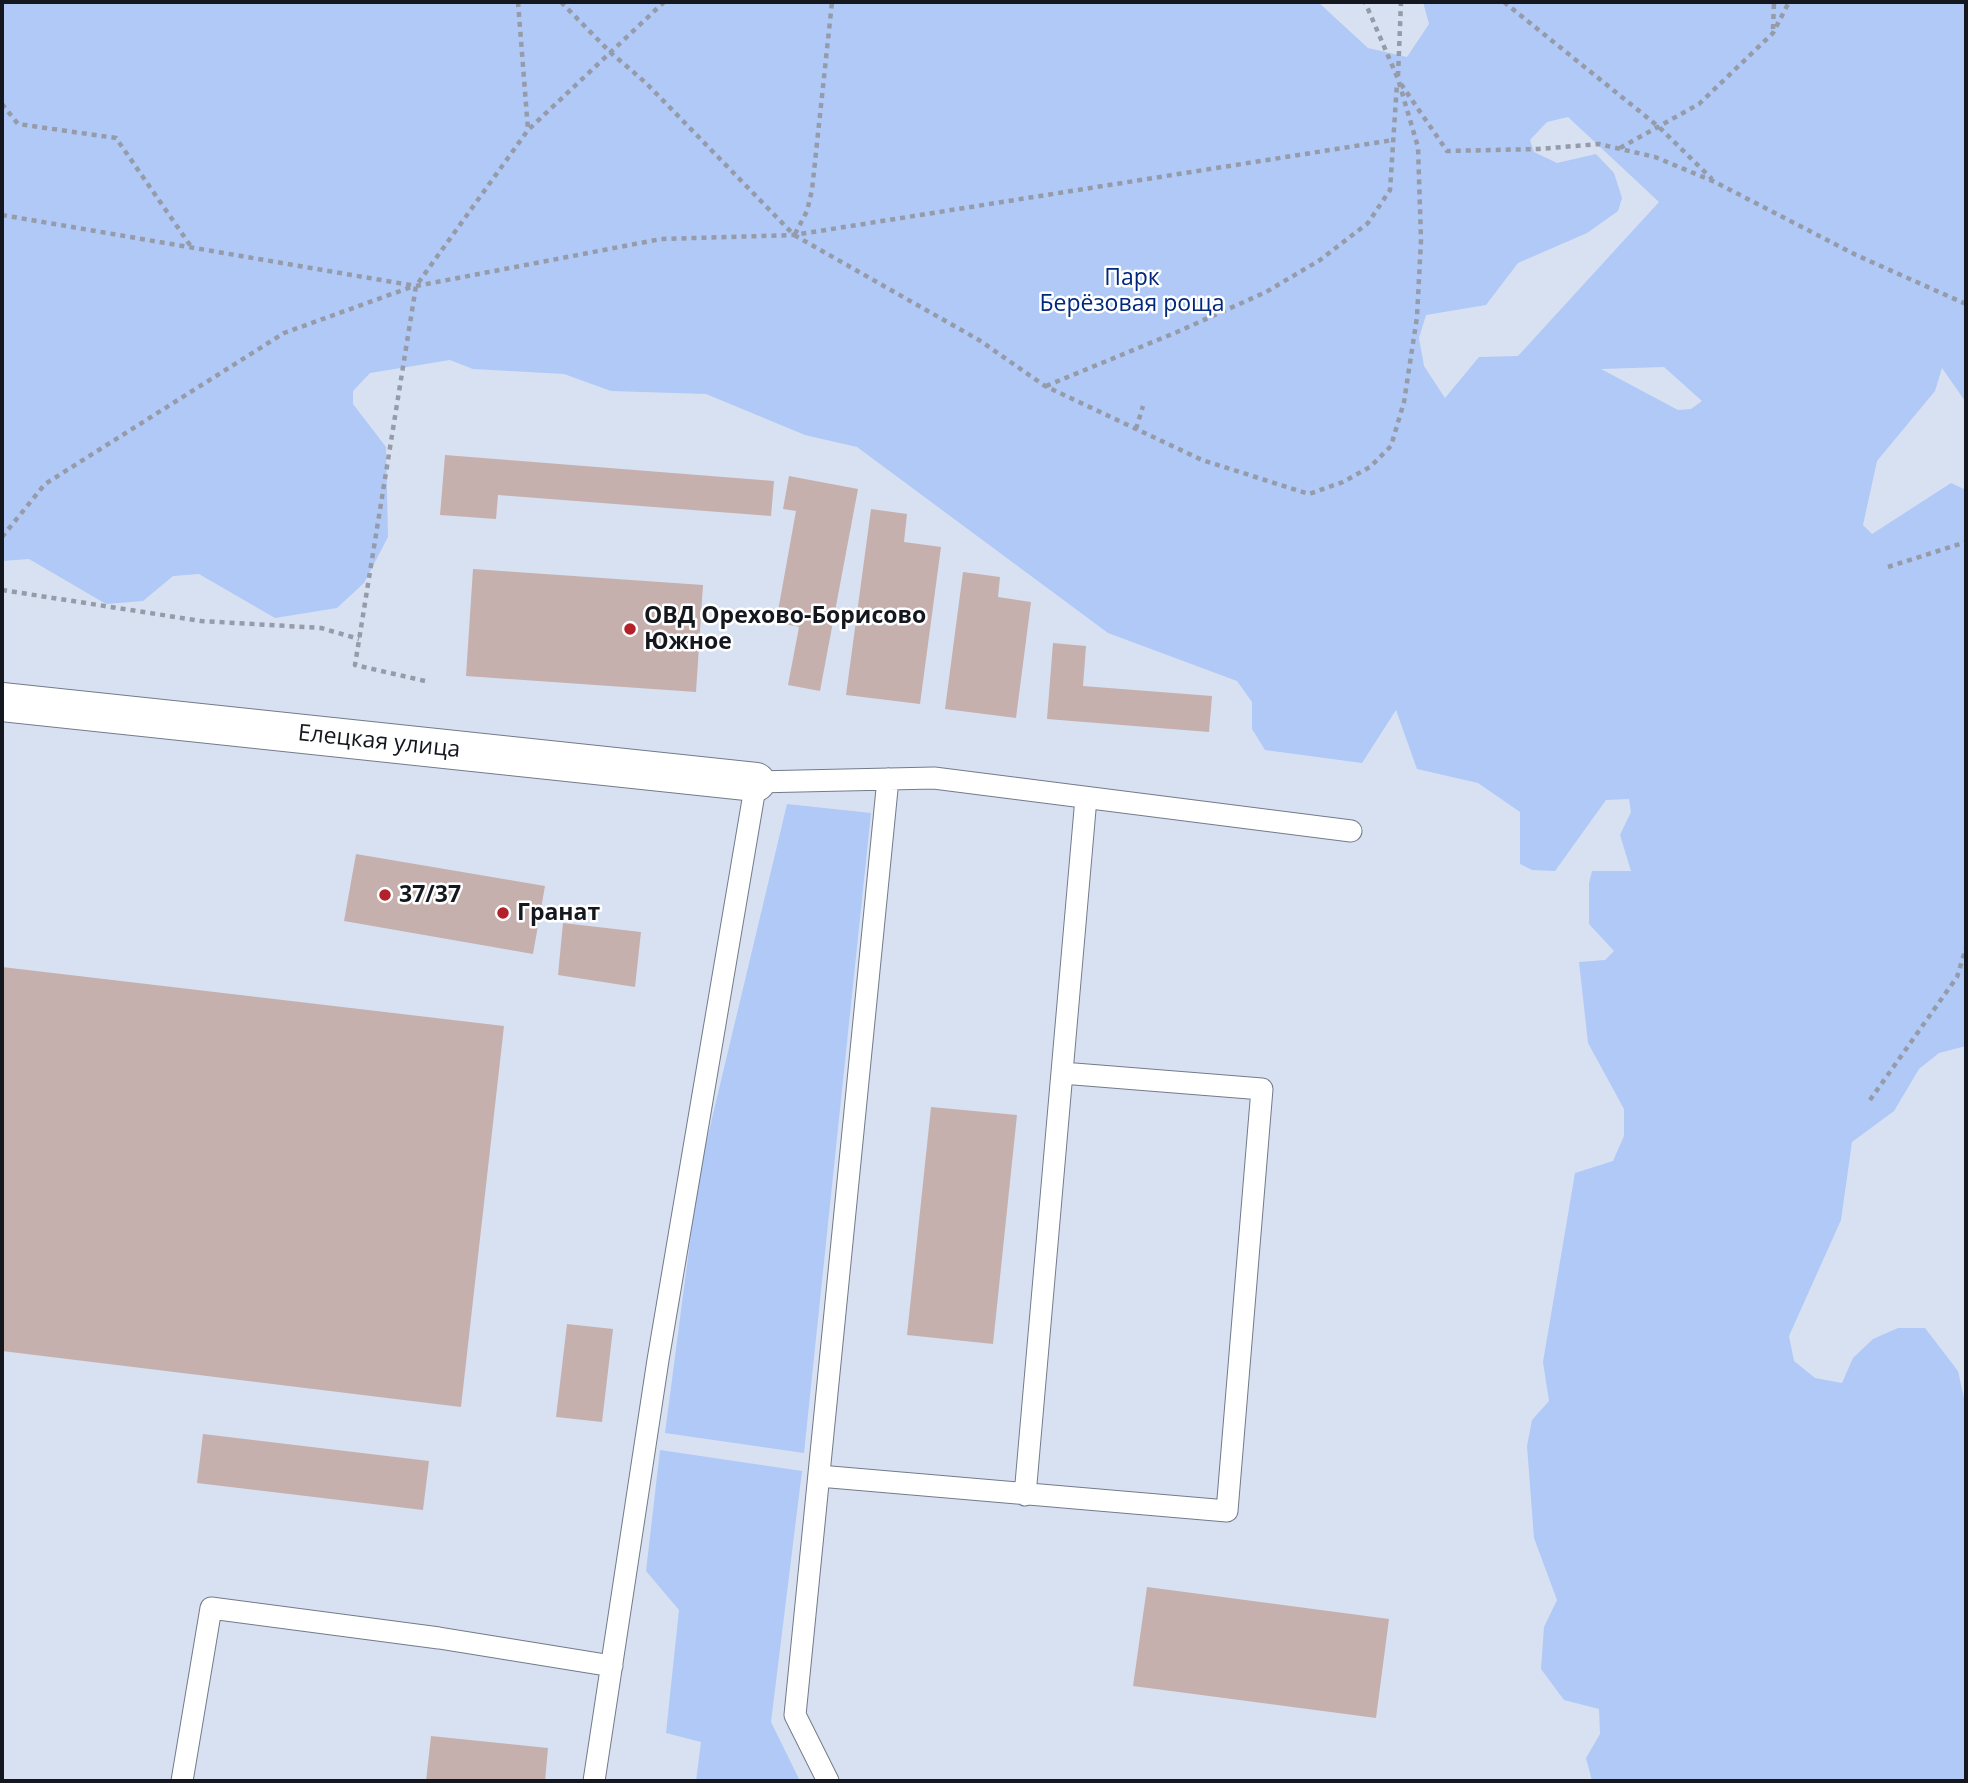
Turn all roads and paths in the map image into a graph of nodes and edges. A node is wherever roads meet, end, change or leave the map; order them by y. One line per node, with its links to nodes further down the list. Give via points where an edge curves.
1 (518, 2): 15 (path)
2 (561, 2): 11 (path)
3 (664, 2): 11 (path)
4 (832, 2): 20 (path, via 811,190 807,211)
5 (1365, 2): 12 (path)
6 (1402, 2): 12 (path)
7 (1504, 2): 14 (path)
8 (1774, 2): 10 (path)
9 (1788, 2): 10 (path)
10 (1773, 33): 14 (path, via 1699,104)
11 (610, 52): 15 (path); 20 (path)
12 (1398, 79): 16 (path); 17 (path, via 1447,152 1599,144); 26 (path, via 1418,147 1421,240 1417,317 1404,402 1391,446 1370,467 1309,494 1202,460)
13 (2, 104): 21 (path, via 18,124 116,138)
14 (1659, 127): 17 (path); 18 (path)
15 (528, 130): 22 (path)
16 (1393, 140): 20 (path); 24 (path, via 1390,190 1368,223 1320,260 1266,292)
17 (1619, 149): 18 (path, via 1655,157)
18 (1715, 182): 23 (path, via 1856,255)
19 (2, 215): 21 (path)
20 (794, 235): 22 (path, via 661,239); 24 (path, via 979,340)
21 (192, 248): 22 (path)
22 (416, 286): 27 (path, via 284,333 45,484); 31 (path)
23 (1966, 304)
24 (1045, 386): 26 (path)
25 (1143, 406): 26 (path)
26 (1136, 429)
27 (2, 537)
28 (1966, 542): 29 (path)
29 (1888, 567)
30 (2, 590): 31 (path, via 201,621 321,628)
31 (359, 639): 32 (path, via 355,665)
32 (425, 681)
33 (2, 702): 35 (street, Елецкая улица)
34 (888, 779): 35 (lane); 36 (lane, via 934,778); 41 (lane)
35 (756, 782): 43 (lane, via 658,1360)
36 (1086, 798): 37 (lane); 39 (lane)
37 (1351, 831)
38 (1966, 948): 40 (path, via 1957,977)
39 (1062, 1073): 42 (lane); 42 (lane, via 1262,1089 1227,1511)
40 (1870, 1100)
41 (818, 1476): 42 (lane); 46 (lane, via 795,1715)
42 (1025, 1495)
43 (612, 1666): 44 (lane, via 211,1608); 45 (lane)
44 (182, 1781)
45 (594, 1781)
46 (828, 1781)

